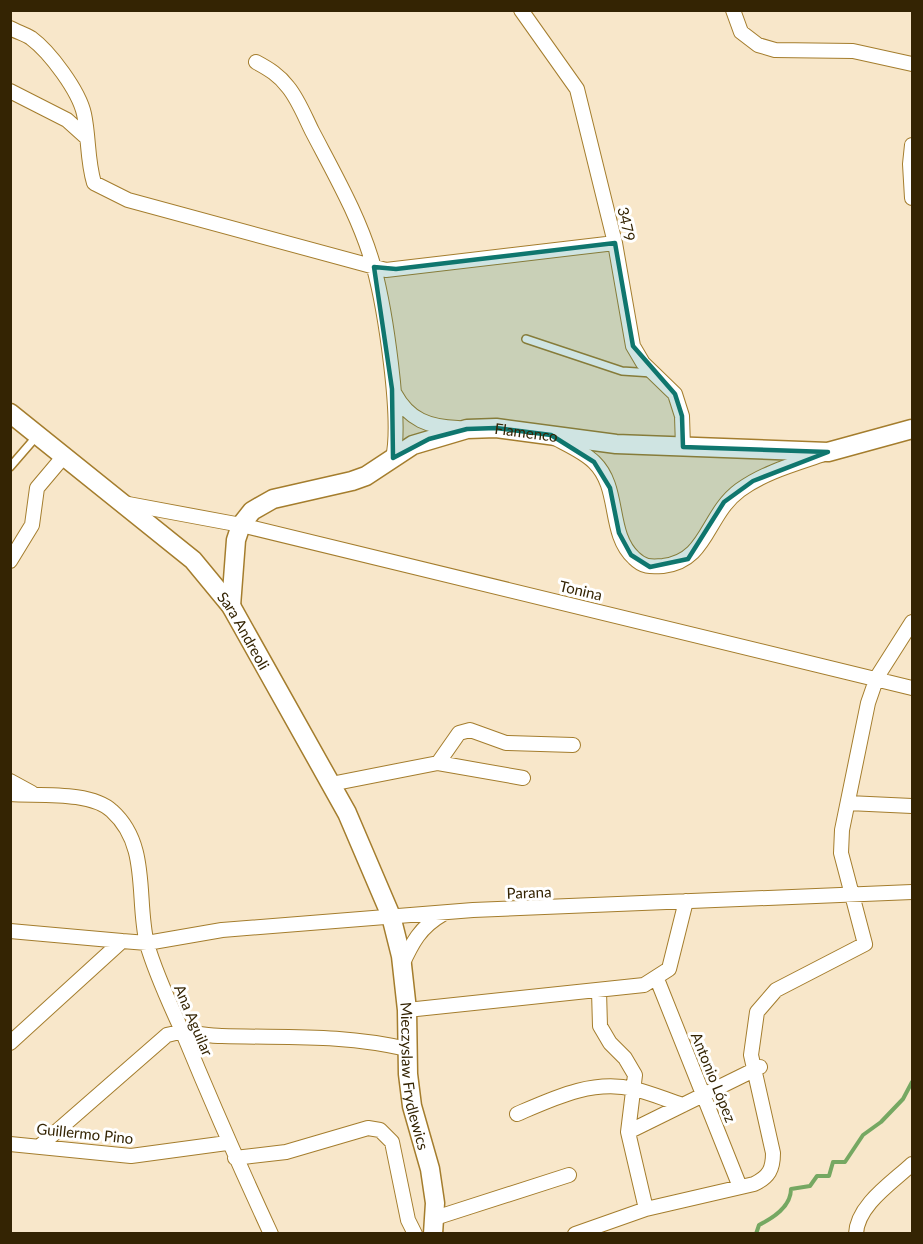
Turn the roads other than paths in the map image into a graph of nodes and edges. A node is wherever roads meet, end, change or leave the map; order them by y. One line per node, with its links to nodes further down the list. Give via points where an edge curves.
1 (521, 10): 10 (street, 3479, via 577,89)
2 (734, 10): 5 (street, via 741,32 758,45 775,50 853,51)
3 (10, 28): 7 (street, via 31,38 53,60 84,112)
4 (256, 62): 11 (street, via 290,88 348,200)
5 (912, 64)
6 (10, 91): 7 (street, via 67,120)
7 (87, 138): 11 (street, via 94,183 128,200)
8 (912, 145): 9 (street)
9 (912, 198)
10 (615, 243): 11 (street, via 396,269); 13 (street, 3479, via 633,346)
11 (374, 267): 14 (street, via 384,314)
12 (526, 339): 13 (lane, via 622,371)
13 (654, 373): 20 (street, 3479, via 675,394 680,406)
14 (392, 389): 16 (street, via 416,419 435,427); 23 (street, via 396,436)
15 (10, 412): 18 (street, Sara Andreoli)
16 (467, 429): 19 (street, Flamenco, via 496,428); 23 (street, Flamenco, via 413,445)
17 (912, 429): 21 (street, Flamenco)
18 (38, 435): 22 (street, Sara Andreoli); 24 (lane)
19 (551, 435): 20 (street, Flamenco, via 616,444); 21 (street, via 594,462 602,472 610,489 619,533 631,555 650,567 676,565 688,559 724,502 753,481)
20 (683, 447): 21 (street, Flamenco)
21 (828, 452)
22 (64, 456): 25 (street, Sara Andreoli); 27 (street, via 37,488 32,525)
23 (393, 458): 26 (street, Flamenco, via 352,481 273,499 252,511)
24 (10, 467)
25 (118, 502): 26 (street, Tonina); 28 (street, Sara Andreoli, via 193,560)
26 (241, 525): 28 (street, via 233,557); 30 (street, Tonina)
27 (10, 561)
28 (231, 606): 36 (street, Sara Andreoli)
29 (912, 622): 30 (street)
30 (877, 677): 31 (street, Tonina); 39 (street)
31 (912, 688)
32 (573, 745): 33 (street, via 506,743 470,730 459,733)
33 (438, 763): 34 (street); 36 (street)
34 (523, 778)
35 (10, 781): 38 (street)
36 (331, 783): 45 (street, Sara Andreoli)
37 (10, 794): 38 (street)
38 (36, 795): 48 (street, Ana Aguilar, via 86,798 114,812 128,831 138,857)
39 (848, 803): 40 (street); 42 (street, via 841,853)
40 (912, 806)
41 (912, 892): 42 (street, Parana)
42 (850, 895): 43 (street, Parana); 56 (street, via 864,944 776,990 768,998 757,1012 752,1055)
43 (686, 902): 44 (street, Parana); 50 (street, via 674,959)
44 (447, 912): 45 (street, Parana); 49 (street, via 429,922 416,936)
45 (391, 916): 48 (street, Parana, via 222,930); 49 (street, Mieczyslaw Frydlewics)
46 (10, 931): 47 (street, Parana)
47 (122, 941): 48 (street, Parana); 54 (street)
48 (147, 943): 53 (street, Ana Aguilar)
49 (401, 967): 52 (street, Mieczyslaw Frydlewics)
50 (657, 979): 51 (street, via 644,985); 58 (street, Antonio López)
51 (599, 991): 52 (street); 57 (street, via 600,1026 635,1075)
52 (407, 1010): 55 (street, Mieczyslaw Frydlewics)
53 (182, 1030): 55 (street, via 204,1036 334,1037); 62 (street, Ana Aguilar); 64 (street, via 167,1035)
54 (10, 1043)
55 (407, 1049): 70 (street, Mieczyslaw Frydlewics, via 412,1106 430,1169)
56 (758, 1068): 58 (street); 68 (street, via 773,1167 765,1179)
57 (635, 1089): 59 (street); 60 (street, via 588,1088); 61 (street)
58 (703, 1096): 59 (street); 68 (street, Antonio López)
59 (683, 1105): 61 (street)
60 (517, 1114)
61 (628, 1132): 69 (street)
62 (228, 1143): 64 (street, Guillermo Pino, via 131,1156); 65 (street, Ana Aguilar)
63 (10, 1144): 64 (street, Guillermo Pino)
64 (41, 1145)
65 (235, 1158): 71 (street, Ana Aguilar); 72 (street, via 286,1152 368,1128 380,1130 392,1142 408,1220)
66 (912, 1164): 74 (street, via 860,1216)
67 (569, 1176): 70 (street)
68 (740, 1187): 69 (street)
69 (646, 1209): 73 (street)
70 (434, 1226)
71 (272, 1233)
72 (415, 1233)
73 (575, 1233)
74 (856, 1233)

